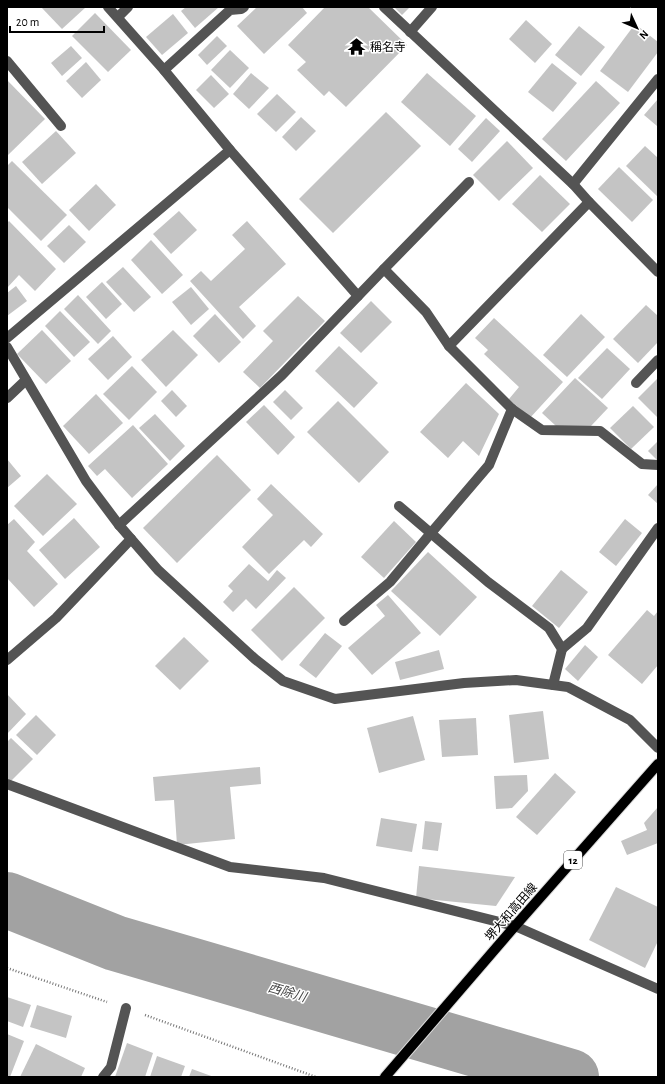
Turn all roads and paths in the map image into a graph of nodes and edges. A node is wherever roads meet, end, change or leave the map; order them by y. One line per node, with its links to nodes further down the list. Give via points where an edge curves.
1 (108, 7): 6 (street)
2 (128, 7): 6 (street)
3 (384, 7): 7 (street)
4 (432, 7): 7 (street)
5 (241, 8): 9 (street, via 230,10)
6 (118, 17): 9 (street)
7 (410, 32): 14 (street)
8 (7, 61): 11 (street)
9 (164, 70): 12 (street)
10 (658, 79): 14 (street)
11 (61, 126)
12 (230, 150): 18 (street); 19 (street)
13 (469, 182): 16 (street)
14 (573, 184): 15 (street)
15 (590, 202): 17 (street); 20 (street)
16 (384, 269): 18 (street); 20 (street, via 426,312)
17 (658, 272)
18 (358, 296): 29 (street, via 282,375)
19 (7, 338)
20 (449, 346): 26 (street)
21 (7, 347): 23 (street)
22 (658, 360): 24 (street)
23 (26, 380): 25 (street); 29 (street, via 86,481)
24 (636, 383)
25 (7, 398)
26 (512, 409): 27 (street, via 542,430 600,431 642,464); 31 (street, via 489,465)
27 (658, 465)
28 (399, 506): 31 (street)
29 (119, 525): 32 (street)
30 (658, 528): 34 (street, via 587,628)
31 (431, 533): 33 (street, via 390,582); 34 (street, via 488,582 549,628)
32 (131, 539): 35 (street, via 56,618); 36 (street, via 158,570 255,659 283,681 335,699 516,680)
33 (344, 621)
34 (562, 649): 36 (street)
35 (7, 660)
36 (553, 685): 37 (street, via 568,687 630,720)
37 (658, 748)
38 (658, 764): 40 (main road, 堺大和高田線 / 12)
39 (7, 784): 40 (street, via 230,867 324,878)
40 (515, 926): 42 (street); 46 (main road, 堺大和高田線 / 12)
41 (7, 968): 43 (path)
42 (658, 989)
43 (126, 1008): 44 (street, via 111,1067); 45 (path)
44 (103, 1077)
45 (316, 1077)
46 (384, 1077)

